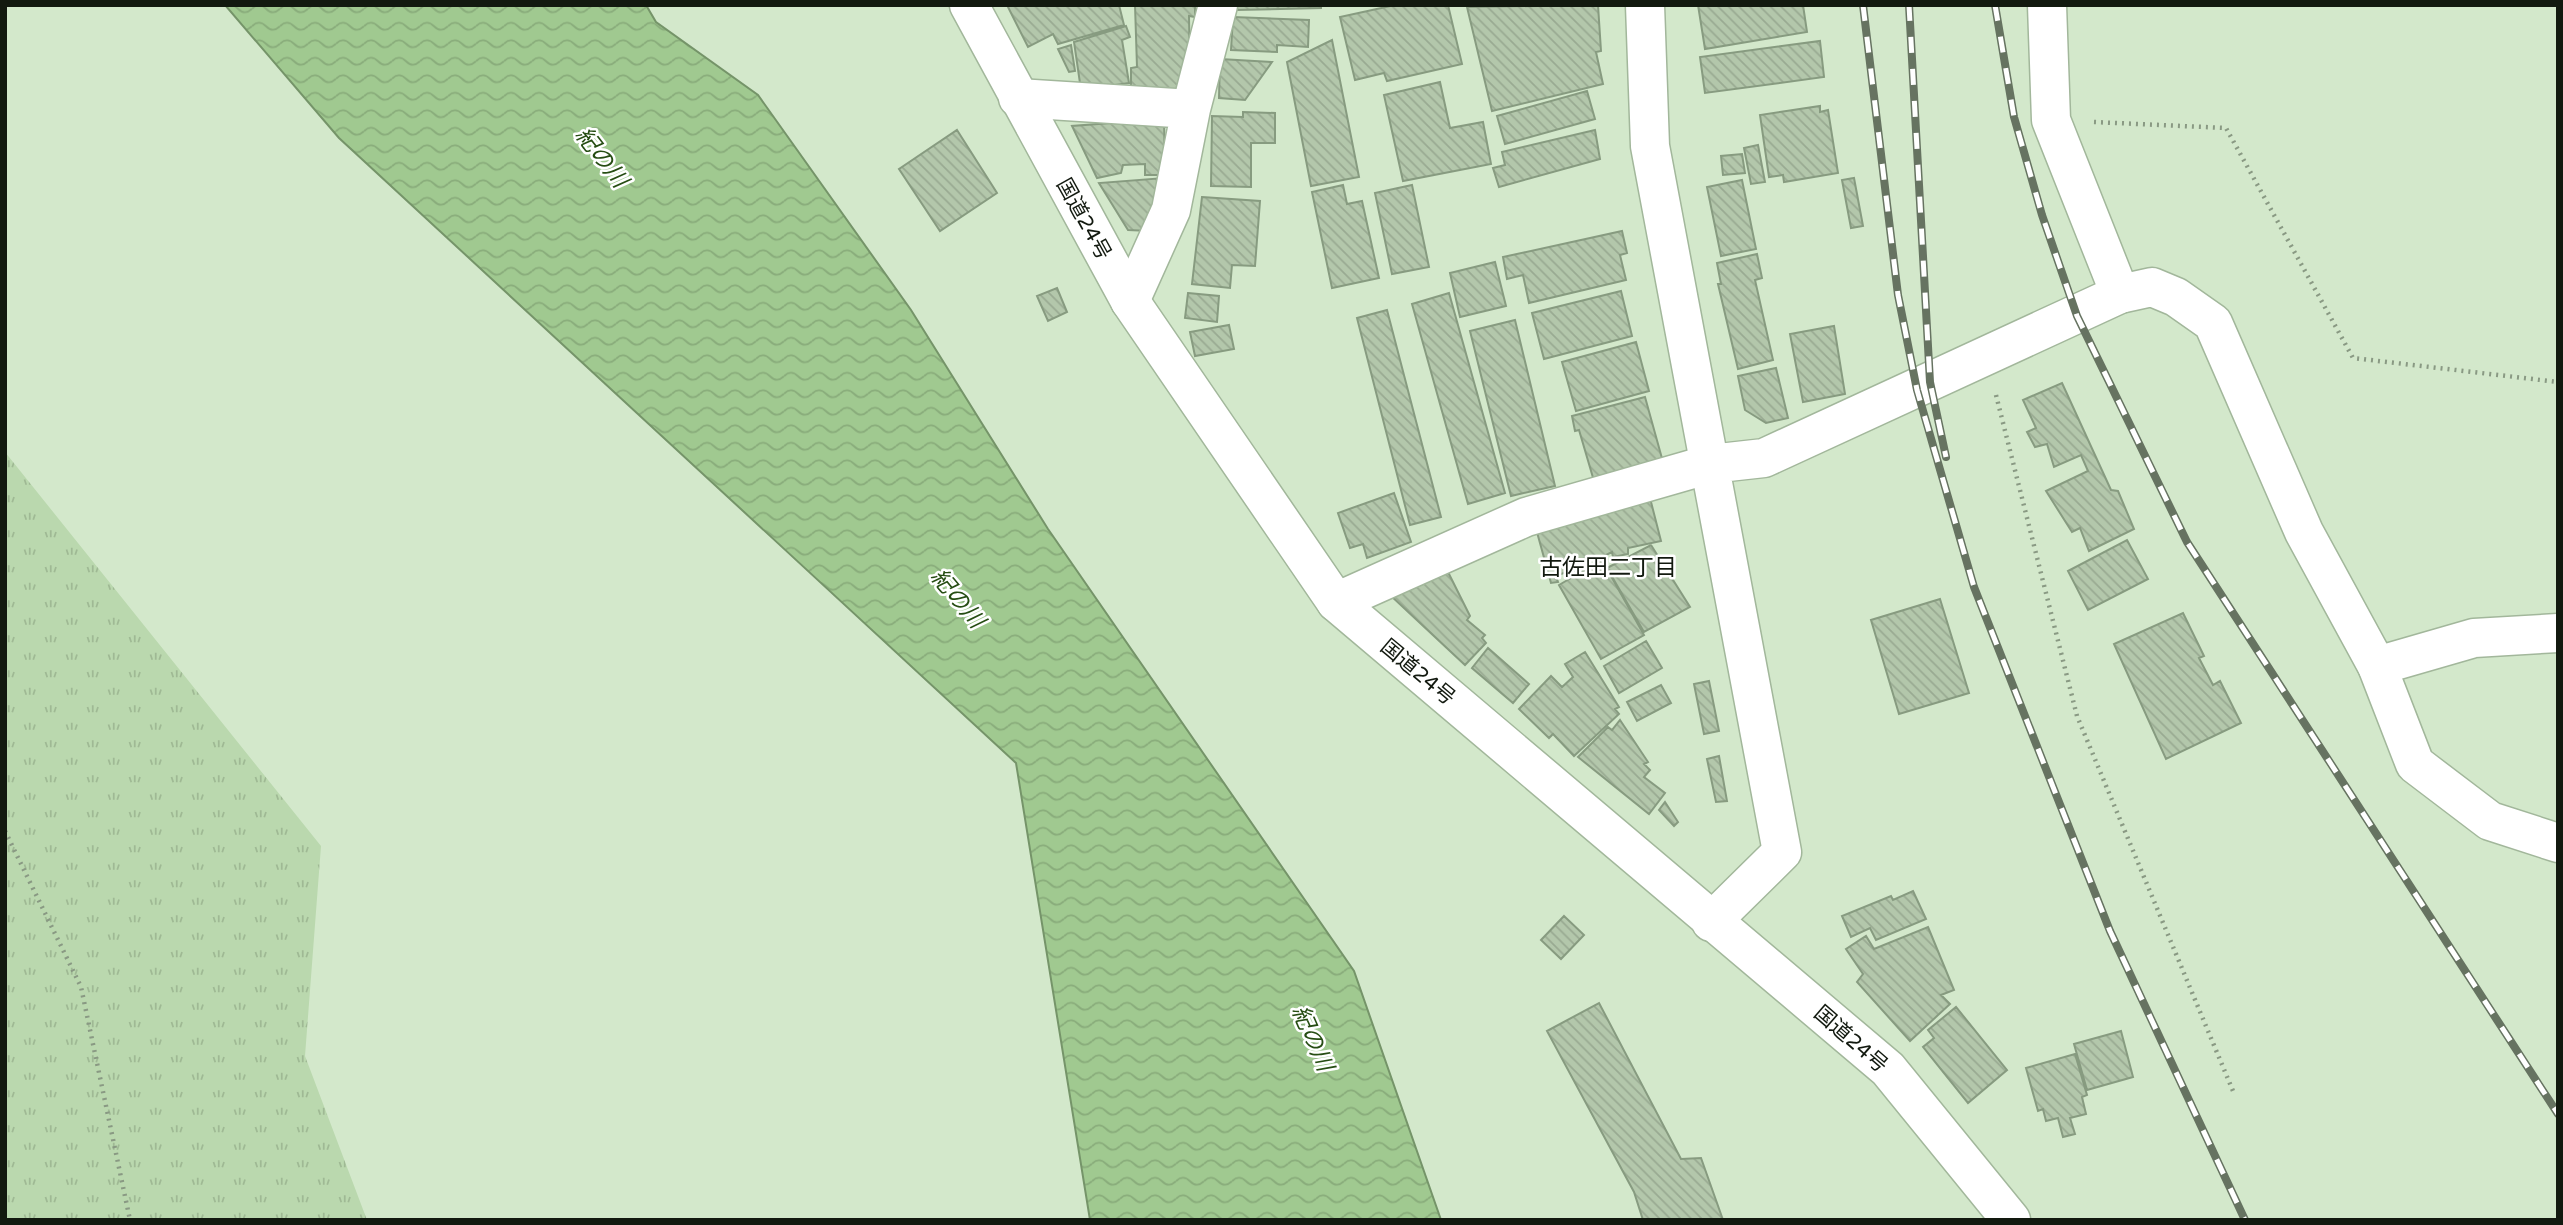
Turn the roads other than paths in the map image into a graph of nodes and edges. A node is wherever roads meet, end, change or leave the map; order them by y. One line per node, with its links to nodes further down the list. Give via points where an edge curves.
1 (969, 5): 5 (main road, 国道24号)
2 (1219, 5): 6 (main road)
3 (1645, 5): 9 (main road, via 1650,146)
4 (2047, 5): 7 (main road, via 2051,120)
5 (1018, 99): 6 (main road); 8 (main road, 国道24号)
6 (1191, 108): 8 (main road, via 1171,210)
7 (2120, 294): 9 (main road, via 1764,458); 12 (main road, via 2152,287 2176,297 2213,323 2304,532)
8 (1130, 301): 10 (main road, 国道24号)
9 (1710, 464): 10 (main road, via 1526,517); 14 (main road, via 1782,852)
10 (1336, 602): 14 (main road, 国道24号)
11 (2558, 632): 12 (main road, via 2474,638)
12 (2377, 666): 13 (main road, via 2415,764 2490,821)
13 (2558, 843)
14 (1711, 922): 15 (main road, 国道24号, via 1888,1069)
15 (2011, 1220)

